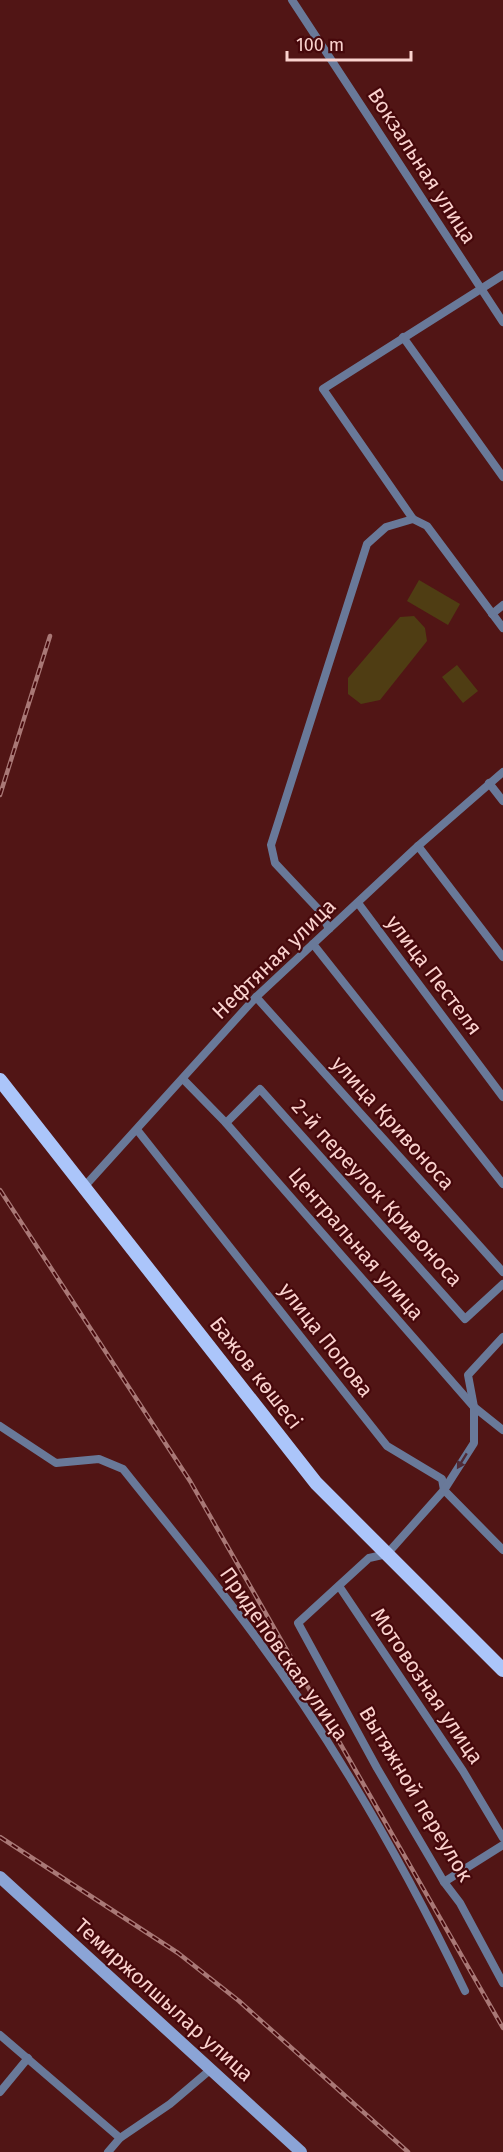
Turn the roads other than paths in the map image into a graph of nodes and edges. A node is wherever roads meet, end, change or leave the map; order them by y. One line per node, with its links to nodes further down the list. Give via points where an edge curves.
1 (292, 0): 3 (street, Вокзальная улица)
2 (503, 275): 3 (street)
3 (482, 289): 4 (street, Вокзальная улица); 5 (street)
4 (503, 322)
5 (403, 337): 6 (street); 7 (street, via 323,389)
6 (503, 477)
7 (413, 519): 9 (street, via 427,526); 16 (street, via 386,527 367,544 271,845 275,863 320,911)
8 (503, 605): 9 (street)
9 (492, 614): 10 (street)
10 (503, 628)
11 (503, 772): 12 (street, Нефтяная улица)
12 (489, 783): 13 (street); 14 (street, Нефтяная улица)
13 (503, 801)
14 (418, 846): 15 (street, Нефтяная улица); 18 (street)
15 (358, 903): 16 (street, Нефтяная улица); 22 (street, улица Пестеля)
16 (328, 929): 17 (street, Нефтяная улица)
17 (313, 944): 19 (street, Нефтяная улица); 25 (street)
18 (503, 957)
19 (256, 997): 20 (street, Нефтяная улица); 27 (street, улица Кривоноса)
20 (183, 1079): 23 (street, Центральная улица); 24 (street, Нефтяная улица)
21 (0, 1080): 26 (main road, Бажов көшесі)
22 (503, 1097)
23 (226, 1123): 28 (street, 2-й переулок Кривоноса, via 260,1089 465,1319); 30 (street, Центральная улица)
24 (138, 1131): 26 (street, Нефтяная улица); 33 (street, улица Попова, via 387,1446 442,1479)
25 (503, 1184)
26 (84, 1187): 35 (main road, Бажов көшесі, via 316,1483)
27 (503, 1272)
28 (503, 1284)
29 (503, 1337): 30 (street, via 468,1375)
30 (474, 1407): 32 (street, Центральная улица); 33 (street, one-way to 33, via 474,1443)
31 (0, 1426): 43 (street, Придеповская улица, via 56,1463 99,1459 123,1469 290,1686 393,1854)
32 (503, 1430)
33 (444, 1490): 34 (street, улица Попова); 35 (street)
34 (503, 1550)
35 (387, 1554): 36 (street, via 369,1558); 37 (main road, Бажов көшесі)
36 (339, 1586): 38 (street, Мотовозная улица, via 463,1771); 41 (street, Вытяжной переулок, via 298,1623)
37 (503, 1670)
38 (503, 1838)
39 (503, 1845): 41 (street)
40 (0, 1877): 46 (street, Темиржолшылар улица)
41 (444, 1882): 42 (street, Вытяжной переулок, via 460,1903)
42 (503, 1983)
43 (465, 1991)
44 (0, 2035): 45 (street)
45 (28, 2058): 47 (street); 48 (street)
46 (210, 2070): 48 (street, via 170,2104); 50 (street, Темиржолшылар улица)
47 (0, 2091)
48 (120, 2138): 49 (street)
49 (108, 2152)
50 (301, 2152)

